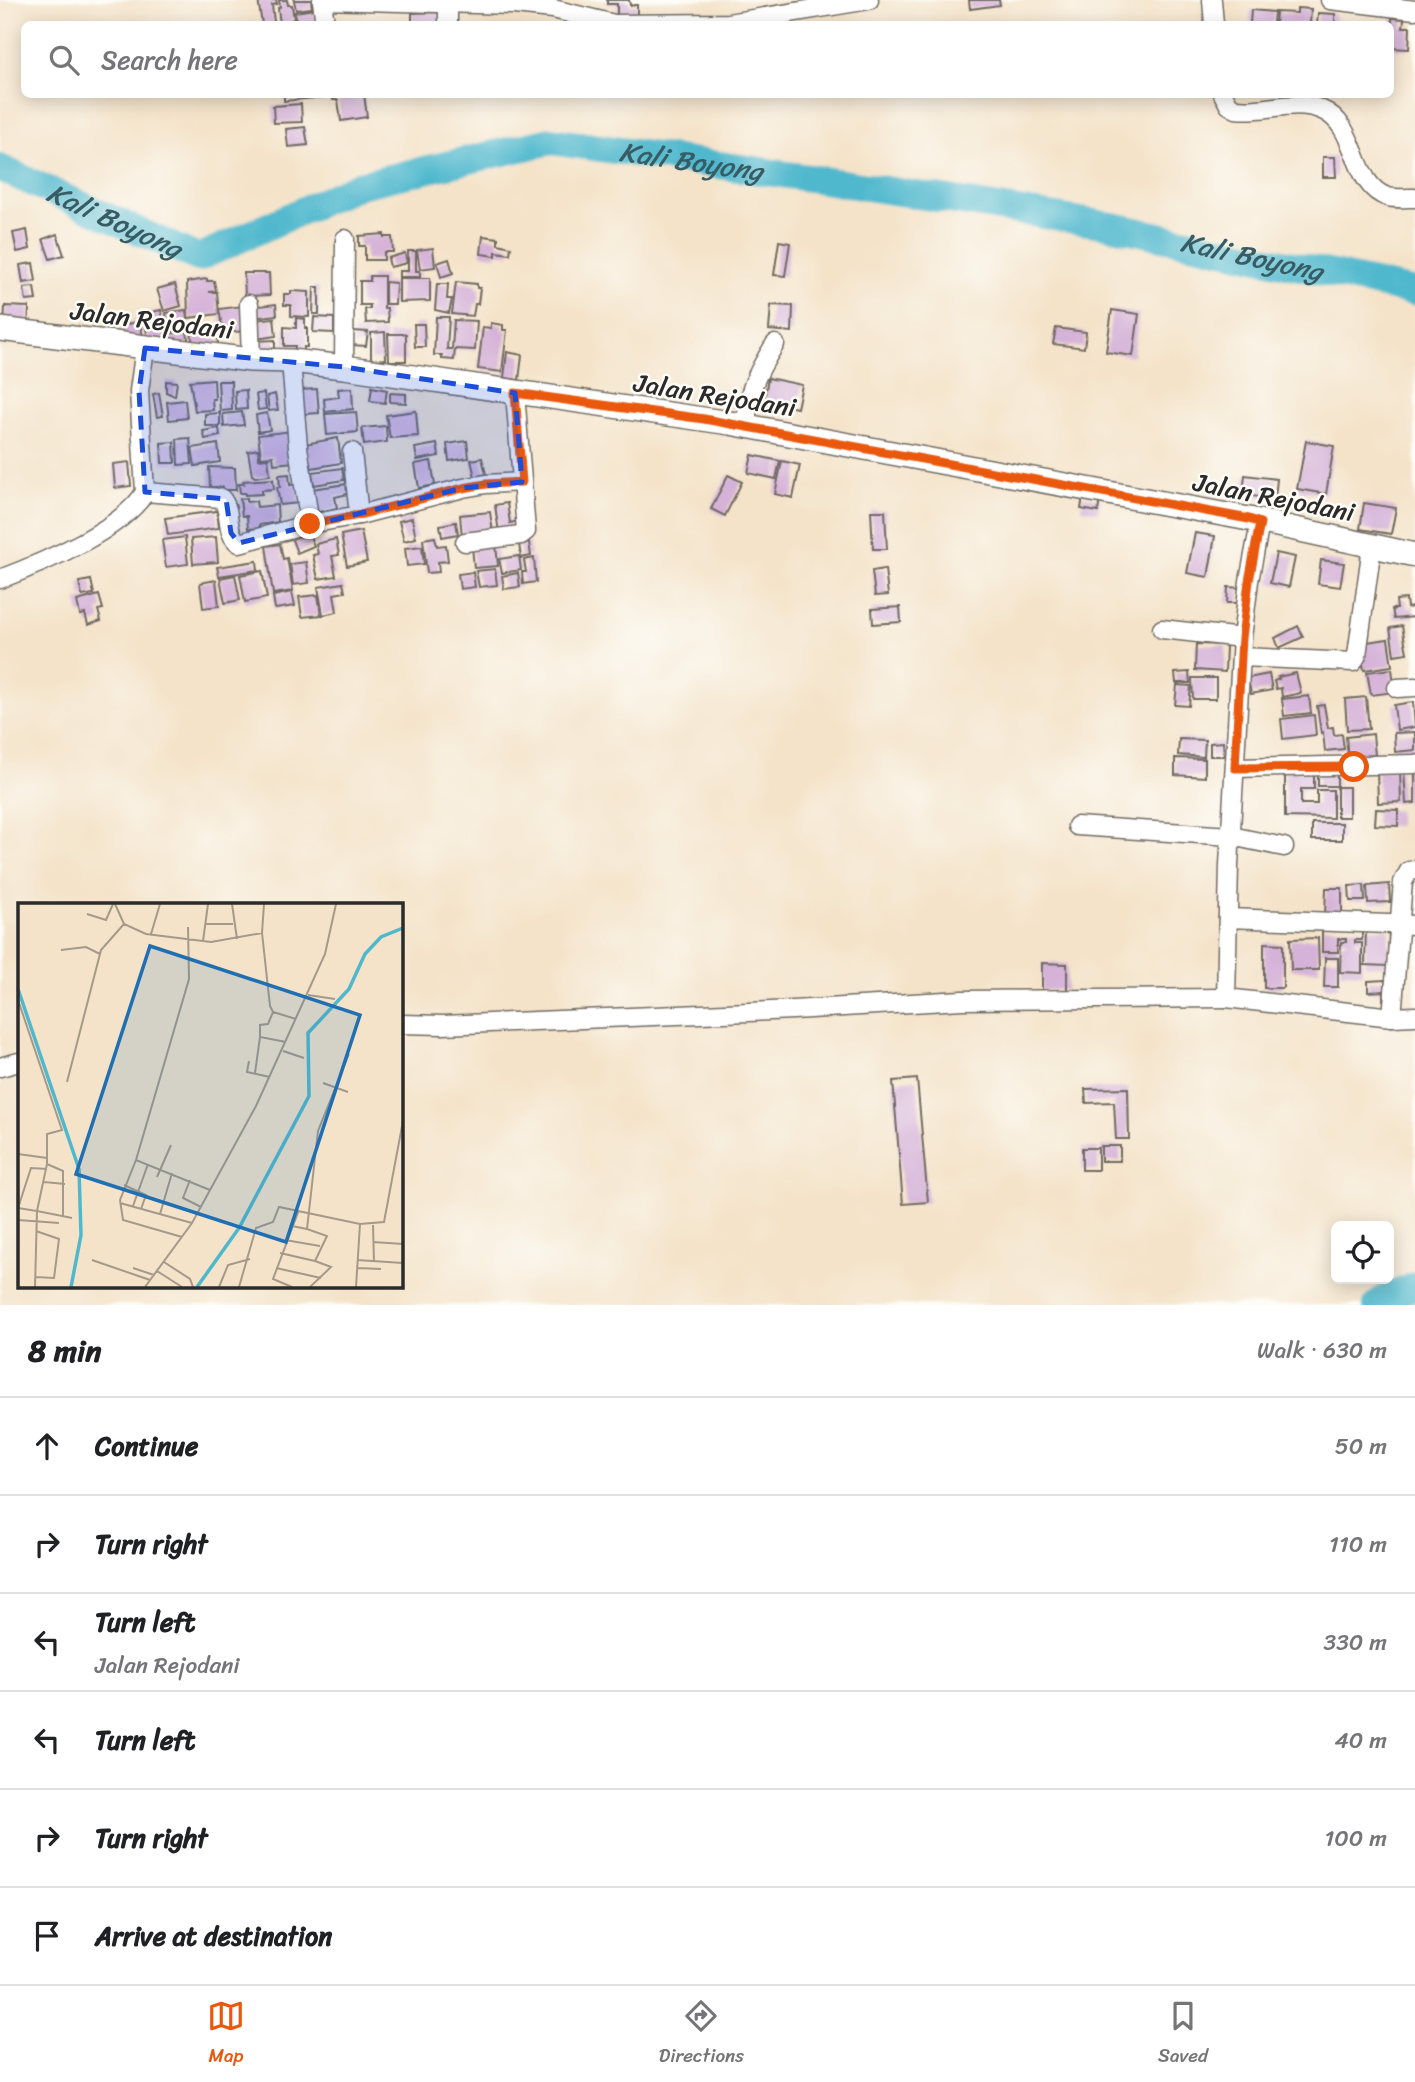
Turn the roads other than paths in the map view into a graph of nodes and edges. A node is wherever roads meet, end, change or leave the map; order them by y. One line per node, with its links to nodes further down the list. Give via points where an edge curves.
1 (322, 0): 5 (street); 9 (street)
2 (869, 0): 12 (street)
3 (1212, 0): 13 (street)
4 (1330, 0): 7 (street)
5 (355, 1): 6 (street)
6 (448, 1): 8 (street); 10 (street)
7 (1406, 7)
8 (538, 17): 11 (street, via 553,9)
9 (325, 21)
10 (448, 21)
11 (602, 21)
12 (741, 21)
13 (1214, 21)
14 (1225, 98): 15 (street, via 1236,109 1302,104 1324,110 1354,148 1371,188 1388,197)
15 (1415, 198)
16 (345, 239): 23 (street)
17 (249, 304): 21 (street)
18 (0, 329): 20 (main road, Jalan Rejodani)
19 (775, 344): 25 (street, via 753,380)
20 (145, 348): 21 (main road, Jalan Rejodani); 28 (street, via 139,391)
21 (251, 360): 22 (main road, Jalan Rejodani)
22 (291, 361): 23 (main road, Jalan Rejodani); 31 (street)
23 (344, 367): 24 (main road, Jalan Rejodani)
24 (515, 393): 25 (main road, Jalan Rejodani); 27 (street)
25 (739, 425): 30 (main road, Jalan Rejodani)
26 (352, 452): 29 (street)
27 (522, 482): 29 (street, via 463,488); 32 (street, via 524,534)
28 (145, 492): 31 (street, via 220,498 227,506 233,538 239,543); 35 (street, via 117,523)
29 (359, 515): 31 (street)
30 (1260, 523): 33 (main road, Jalan Rejodani); 37 (street)
31 (310, 524)
32 (466, 542)
33 (1372, 546): 34 (main road, Jalan Rejodani); 38 (street, via 1353,662)
34 (1415, 555)
35 (0, 579)
36 (1162, 629): 37 (street)
37 (1242, 638): 38 (street)
38 (1242, 657): 42 (street)
39 (1415, 687): 40 (street)
40 (1396, 688)
41 (1415, 764): 42 (street)
42 (1235, 768): 44 (street)
43 (1077, 826): 44 (street)
44 (1231, 836): 45 (street); 47 (street)
45 (1284, 847)
46 (1415, 870): 48 (street, via 1402,882)
47 (1228, 918): 48 (street); 49 (street)
48 (1408, 925): 51 (street)
49 (1226, 998): 51 (street); 52 (street, via 962,1000)
50 (1415, 1016): 51 (street)
51 (1392, 1017)
52 (402, 1024)
53 (18, 1062): 54 (street)
54 (0, 1068)

